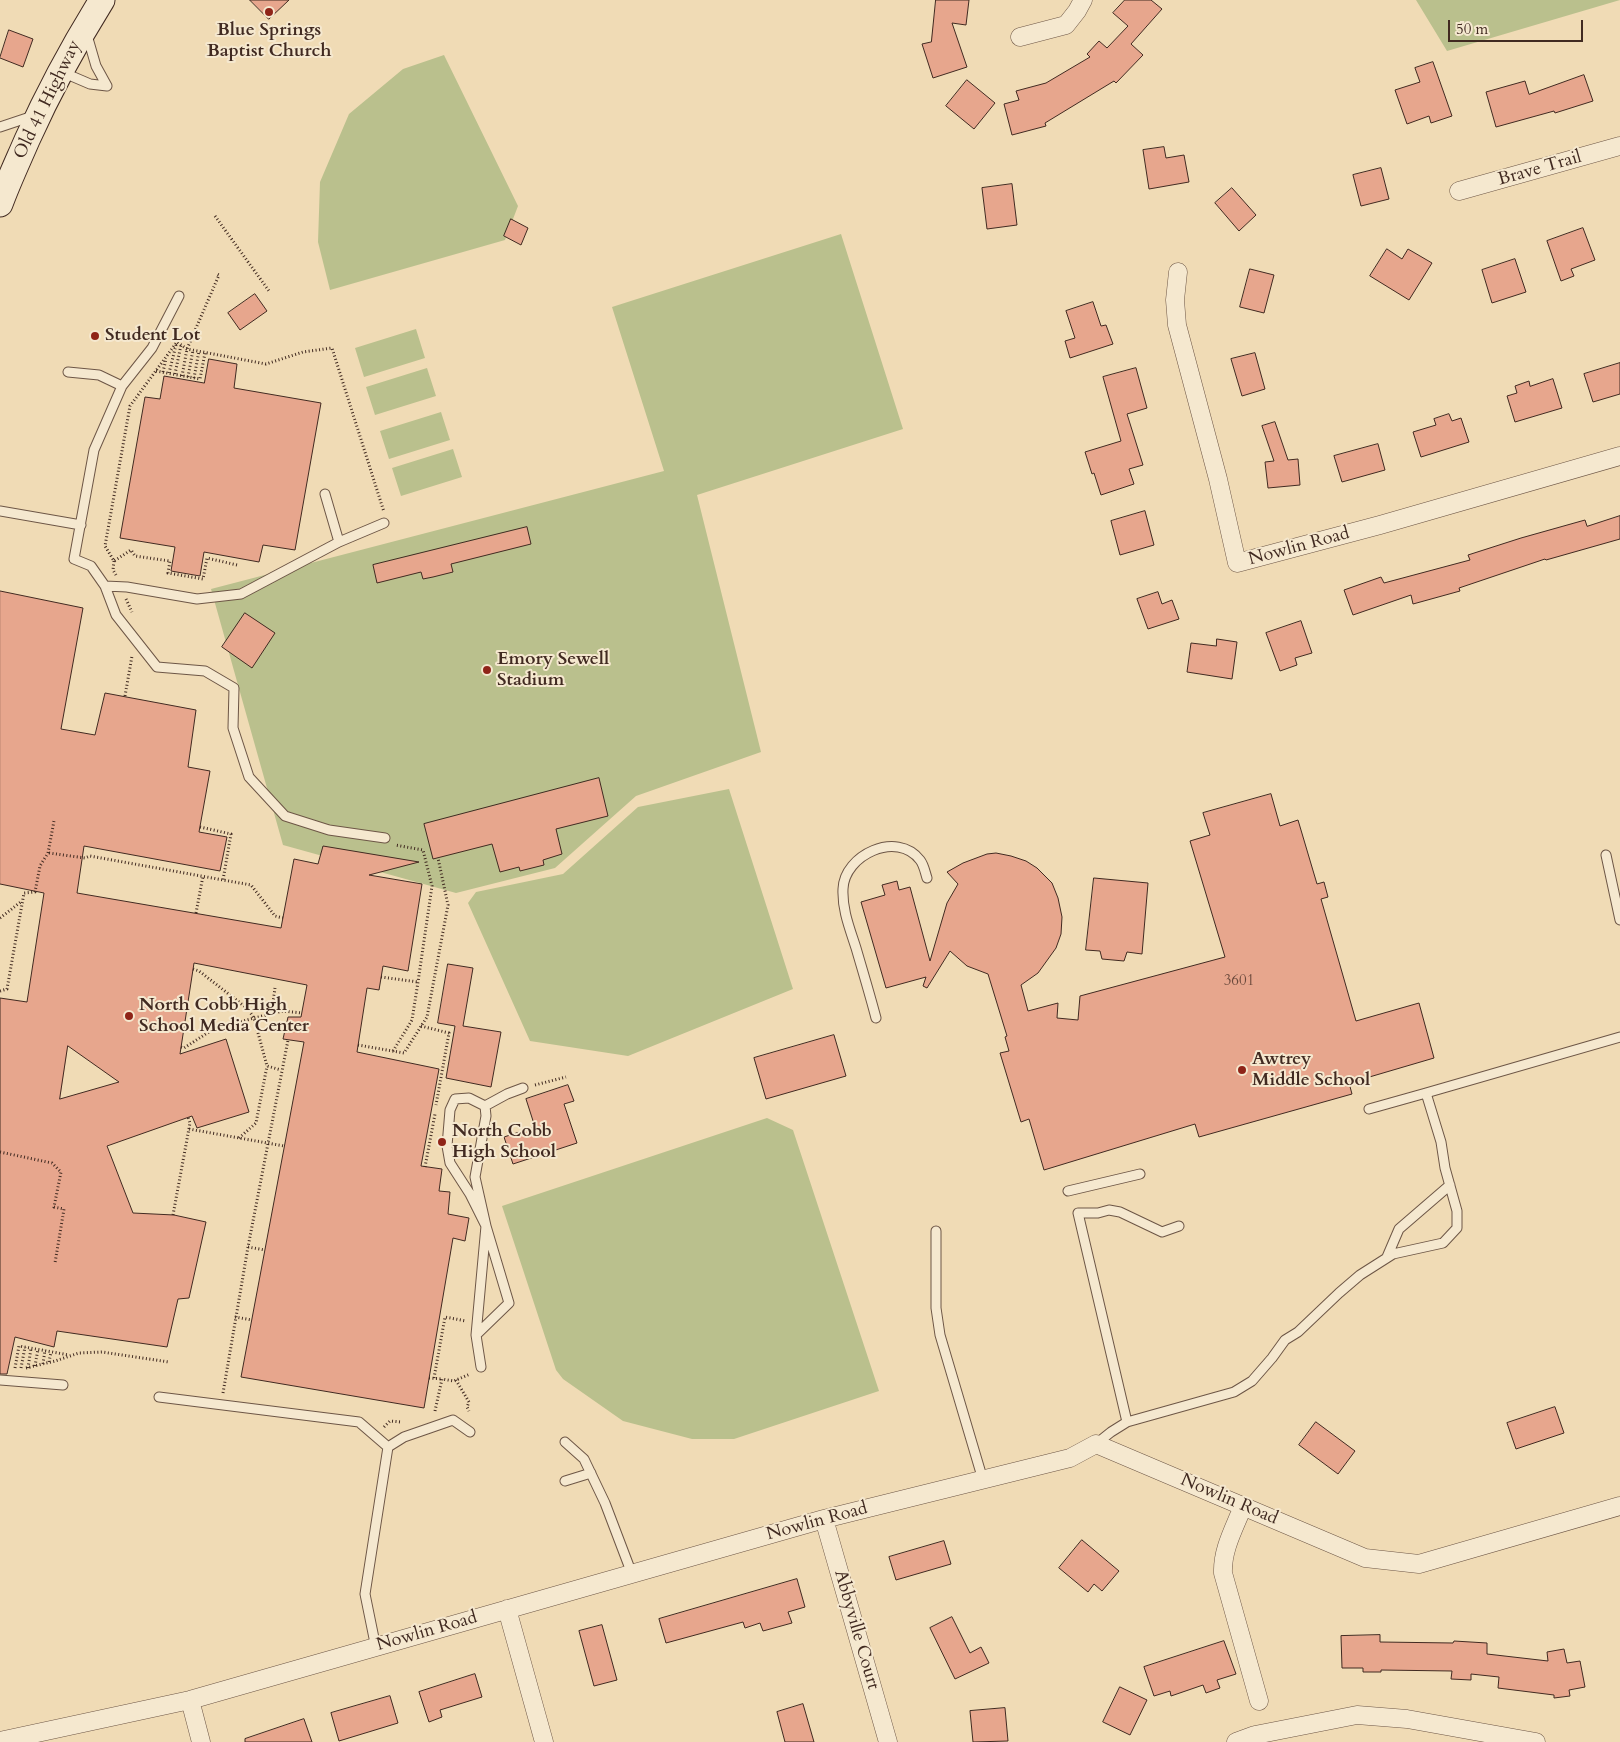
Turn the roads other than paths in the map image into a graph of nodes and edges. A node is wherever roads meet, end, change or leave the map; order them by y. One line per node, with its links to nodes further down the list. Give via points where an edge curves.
1 (102, 0): 3 (main road, Old 41 Highway)
2 (1083, 0): 4 (street, via 1066,25)
3 (86, 26): 5 (main road, Old 41 Highway); 5 (lane, via 94,60 107,86 90,84)
4 (1020, 37)
5 (60, 71): 6 (main road, Old 41 Highway)
6 (40, 113): 7 (lane); 9 (main road, Old 41 Highway)
7 (0, 127)
8 (1620, 146): 10 (street, Brave Trail)
9 (2, 188)
10 (1459, 191)
11 (1178, 272): 15 (street, Nowlin Road, via 1177,324 1237,563)
12 (179, 296): 14 (lane, via 152,348)
13 (68, 372): 14 (lane, via 99,375)
14 (122, 386): 19 (lane, via 94,450)
15 (1620, 456)
16 (325, 494): 20 (lane)
17 (0, 511): 19 (lane)
18 (386, 522): 20 (lane)
19 (80, 525): 21 (lane, via 74,559 92,566)
20 (339, 542): 21 (lane, via 241,594 197,599)
21 (104, 586): 22 (lane, via 116,615 157,667 205,671 234,688 233,728 249,777 285,816 329,830)
22 (385, 838)
23 (1606, 855): 25 (lane)
24 (927, 878): 26 (lane, via 916,856 889,847 871,850 857,860 844,880 843,902)
25 (1620, 920)
26 (876, 1018)
27 (1620, 1037): 29 (lane)
28 (523, 1088): 30 (lane)
29 (1426, 1093): 31 (lane); 33 (lane)
30 (485, 1106): 35 (lane, via 475,1177); 35 (lane, via 469,1098 455,1100 450,1110 446,1146 450,1163)
31 (1369, 1109)
32 (1140, 1174): 34 (lane)
33 (1450, 1185): 38 (lane, via 1398,1229); 38 (lane, via 1458,1219 1457,1228 1450,1237 1444,1243)
34 (1068, 1191)
35 (486, 1226): 39 (lane); 39 (lane, via 509,1303)
36 (1180, 1226): 44 (lane, via 1162,1232 1120,1212 1078,1213)
37 (936, 1231): 50 (lane, via 936,1308 940,1334)
38 (1387, 1258): 44 (lane, via 1360,1275 1285,1340 1244,1386 1234,1392)
39 (476, 1335): 40 (lane)
40 (481, 1367)
41 (0, 1380): 42 (lane)
42 (63, 1385)
43 (159, 1397): 48 (lane, via 359,1422)
44 (1127, 1422): 47 (lane)
45 (470, 1432): 48 (lane, via 453,1420 404,1437)
46 (565, 1442): 49 (lane, via 584,1459)
47 (1096, 1444): 50 (street, Nowlin Road, via 1070,1458); 52 (street, Nowlin Road)
48 (388, 1447): 57 (lane, via 365,1594)
49 (591, 1473): 51 (lane); 55 (lane)
50 (983, 1480): 54 (street, Nowlin Road)
51 (565, 1481)
52 (1243, 1506): 53 (street, Nowlin Road, via 1365,1558 1419,1564); 59 (street, via 1222,1563)
53 (1620, 1506)
54 (824, 1519): 55 (street, Nowlin Road); 63 (street, Abbyville Court)
55 (632, 1574): 56 (street, Nowlin Road)
56 (507, 1609): 57 (street, Nowlin Road); 62 (street)
57 (376, 1648): 58 (street, Nowlin Road)
58 (190, 1700): 60 (street, Nowlin Road); 61 (street)
59 (1259, 1701)
60 (0, 1741)
61 (201, 1742)
62 (544, 1742)
63 (888, 1742)
64 (1236, 1742): 65 (street, via 1255,1735 1357,1715 1407,1719)
65 (1536, 1742)

